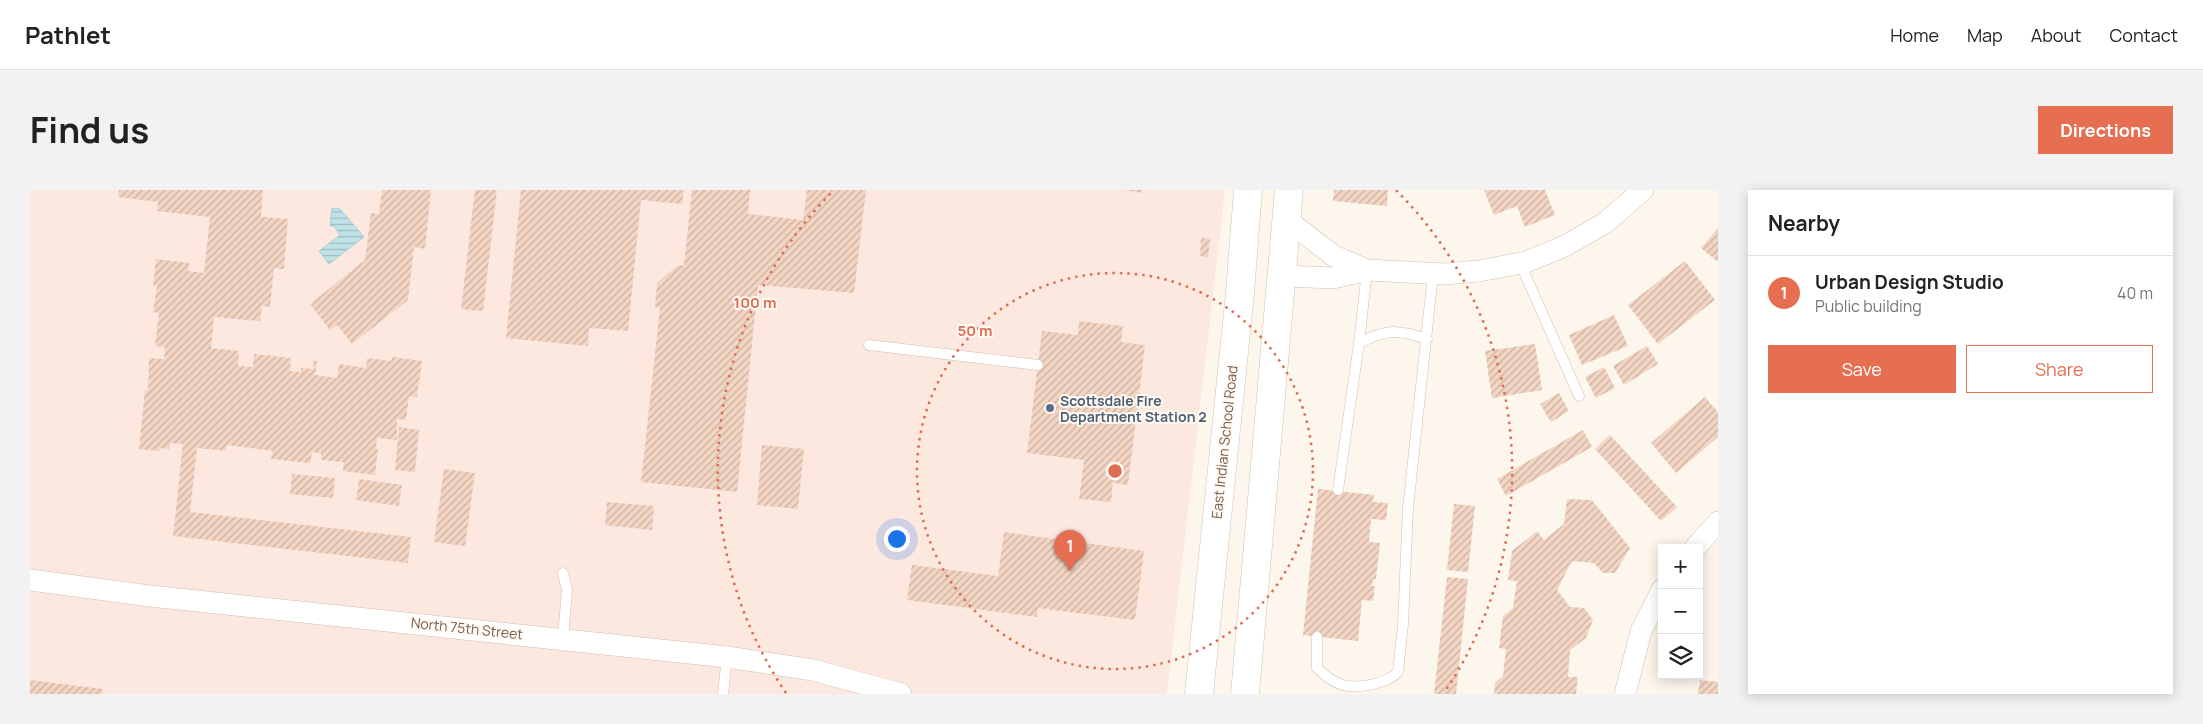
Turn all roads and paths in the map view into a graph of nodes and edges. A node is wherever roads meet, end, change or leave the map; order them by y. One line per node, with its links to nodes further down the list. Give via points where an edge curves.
1 (1248, 190): 25 (main road, East Indian School Road)
2 (1289, 190): 4 (main road)
3 (1642, 190): 5 (street, via 1605,223 1565,246)
4 (1287, 220): 6 (street, via 1334,256); 8 (main road)
5 (1520, 263): 7 (street, via 1479,271); 13 (lane)
6 (1367, 270): 7 (street); 8 (street, via 1333,278); 10 (lane)
7 (1434, 274): 9 (lane)
8 (1283, 276): 26 (main road)
9 (1427, 339): 10 (lane, via 1393,331); 20 (lane, via 1408,508 1398,672 1391,679 1365,686 1339,684 1317,668)
10 (1359, 343): 14 (lane)
11 (869, 345): 12 (lane)
12 (1038, 365)
13 (1579, 396)
14 (1338, 490)
15 (1718, 522): 16 (street)
16 (1699, 544)
17 (563, 573): 21 (lane, via 567,590)
18 (30, 580): 21 (street, North 75th Street, via 150,596)
19 (1658, 598): 27 (street, via 1641,631)
20 (1317, 637)
21 (562, 638): 22 (street, North 75th Street)
22 (726, 656): 23 (lane); 24 (street, North 75th Street, via 806,668)
23 (723, 694)
24 (901, 694)
25 (1199, 694)
26 (1245, 694)
27 (1625, 694)

